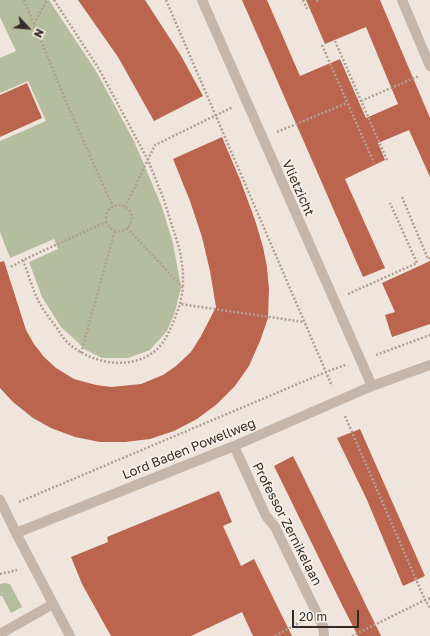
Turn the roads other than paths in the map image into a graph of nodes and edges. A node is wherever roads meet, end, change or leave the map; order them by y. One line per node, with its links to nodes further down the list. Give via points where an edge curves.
1 (202, 0): 5 (street, Vlietzicht)
2 (402, 0): 3 (street)
3 (428, 69)
4 (430, 365): 5 (street, Lord Baden Powellweg)
5 (372, 386): 6 (street, Lord Baden Powellweg)
6 (234, 446): 8 (street, Lord Baden Powellweg); 12 (street, Professor Zernikelaan, via 266,516 275,527 317,613)
7 (2, 504): 8 (street)
8 (16, 533): 9 (street)
9 (53, 604): 10 (street); 11 (street)
10 (0, 634)
11 (70, 636)
12 (324, 636)

